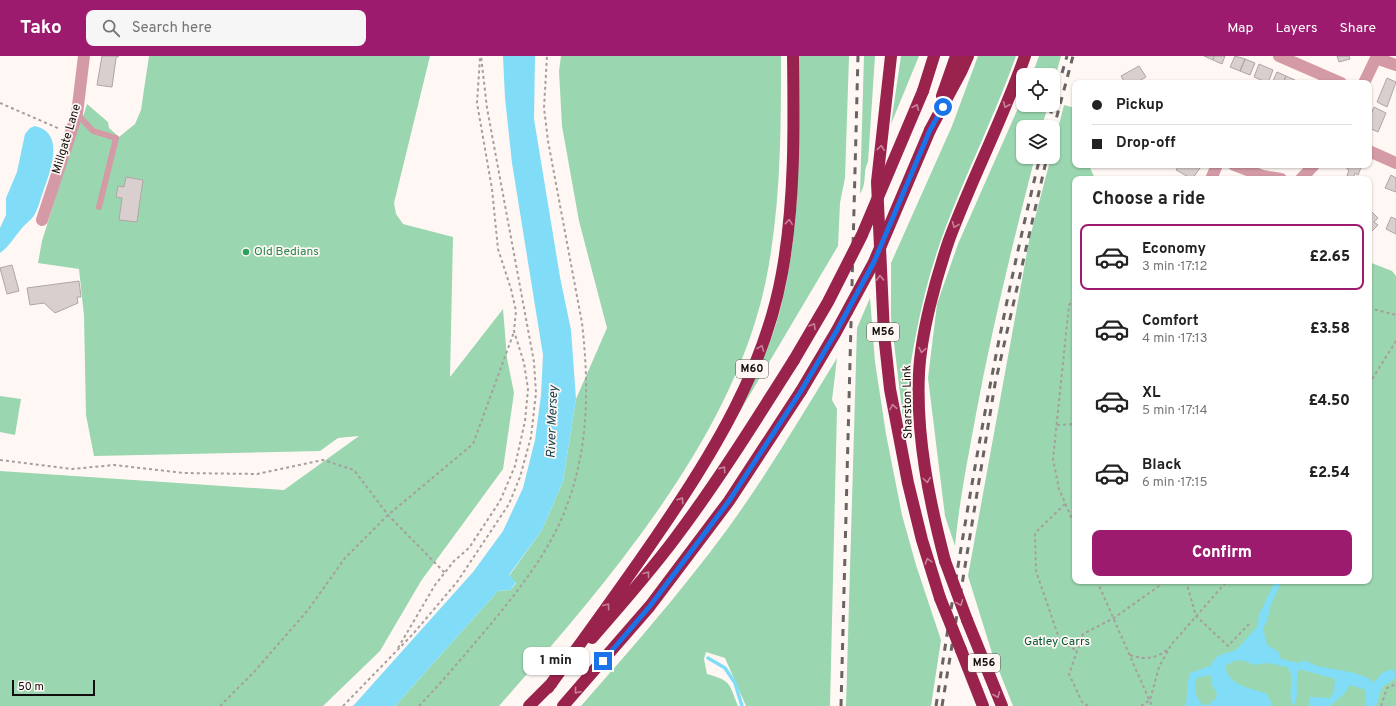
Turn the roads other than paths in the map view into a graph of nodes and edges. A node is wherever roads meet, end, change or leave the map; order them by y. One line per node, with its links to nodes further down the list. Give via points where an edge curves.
1 (84, 56): 13 (street, Millgate Lane)
2 (793, 56): 23 (highway, M60, one-way to 2, via 691,486 728,424 759,352 775,304 786,244 792,191)
3 (934, 56): 23 (highway, M60, one-way to 3, bridge, via 635,589 676,537 754,424 794,360 828,302 862,235 923,91)
4 (956, 56): 14 (highway)
5 (968, 56): 14 (highway)
6 (1025, 56): 27 (highway, Sharston Link / M56, one-way to 27, bridge, via 938,273 919,372 922,444 932,513 945,561)
7 (1279, 56): 11 (street)
8 (1376, 57): 10 (street); 12 (street)
9 (891, 58): 26 (highway, Sharston Link / M56, one-way to 9, bridge, via 940,598 922,540 906,476 891,396 884,334 877,182)
10 (1396, 65)
11 (1334, 80)
12 (1365, 80)
13 (77, 114): 21 (lane, via 93,131 116,138); 22 (street, Millgate Lane)
14 (930, 130): 25 (highway, one-way to 25, bridge, via 874,262 801,391 729,501 650,606)
15 (1372, 152): 16 (street)
16 (1396, 163)
17 (1242, 168): 19 (street)
18 (1311, 168): 20 (street)
19 (1263, 176)
20 (1305, 176)
21 (99, 207)
22 (42, 220)
23 (548, 688): 24 (highway, M60)
24 (529, 706)
25 (563, 706)
26 (983, 706)
27 (1002, 706)

